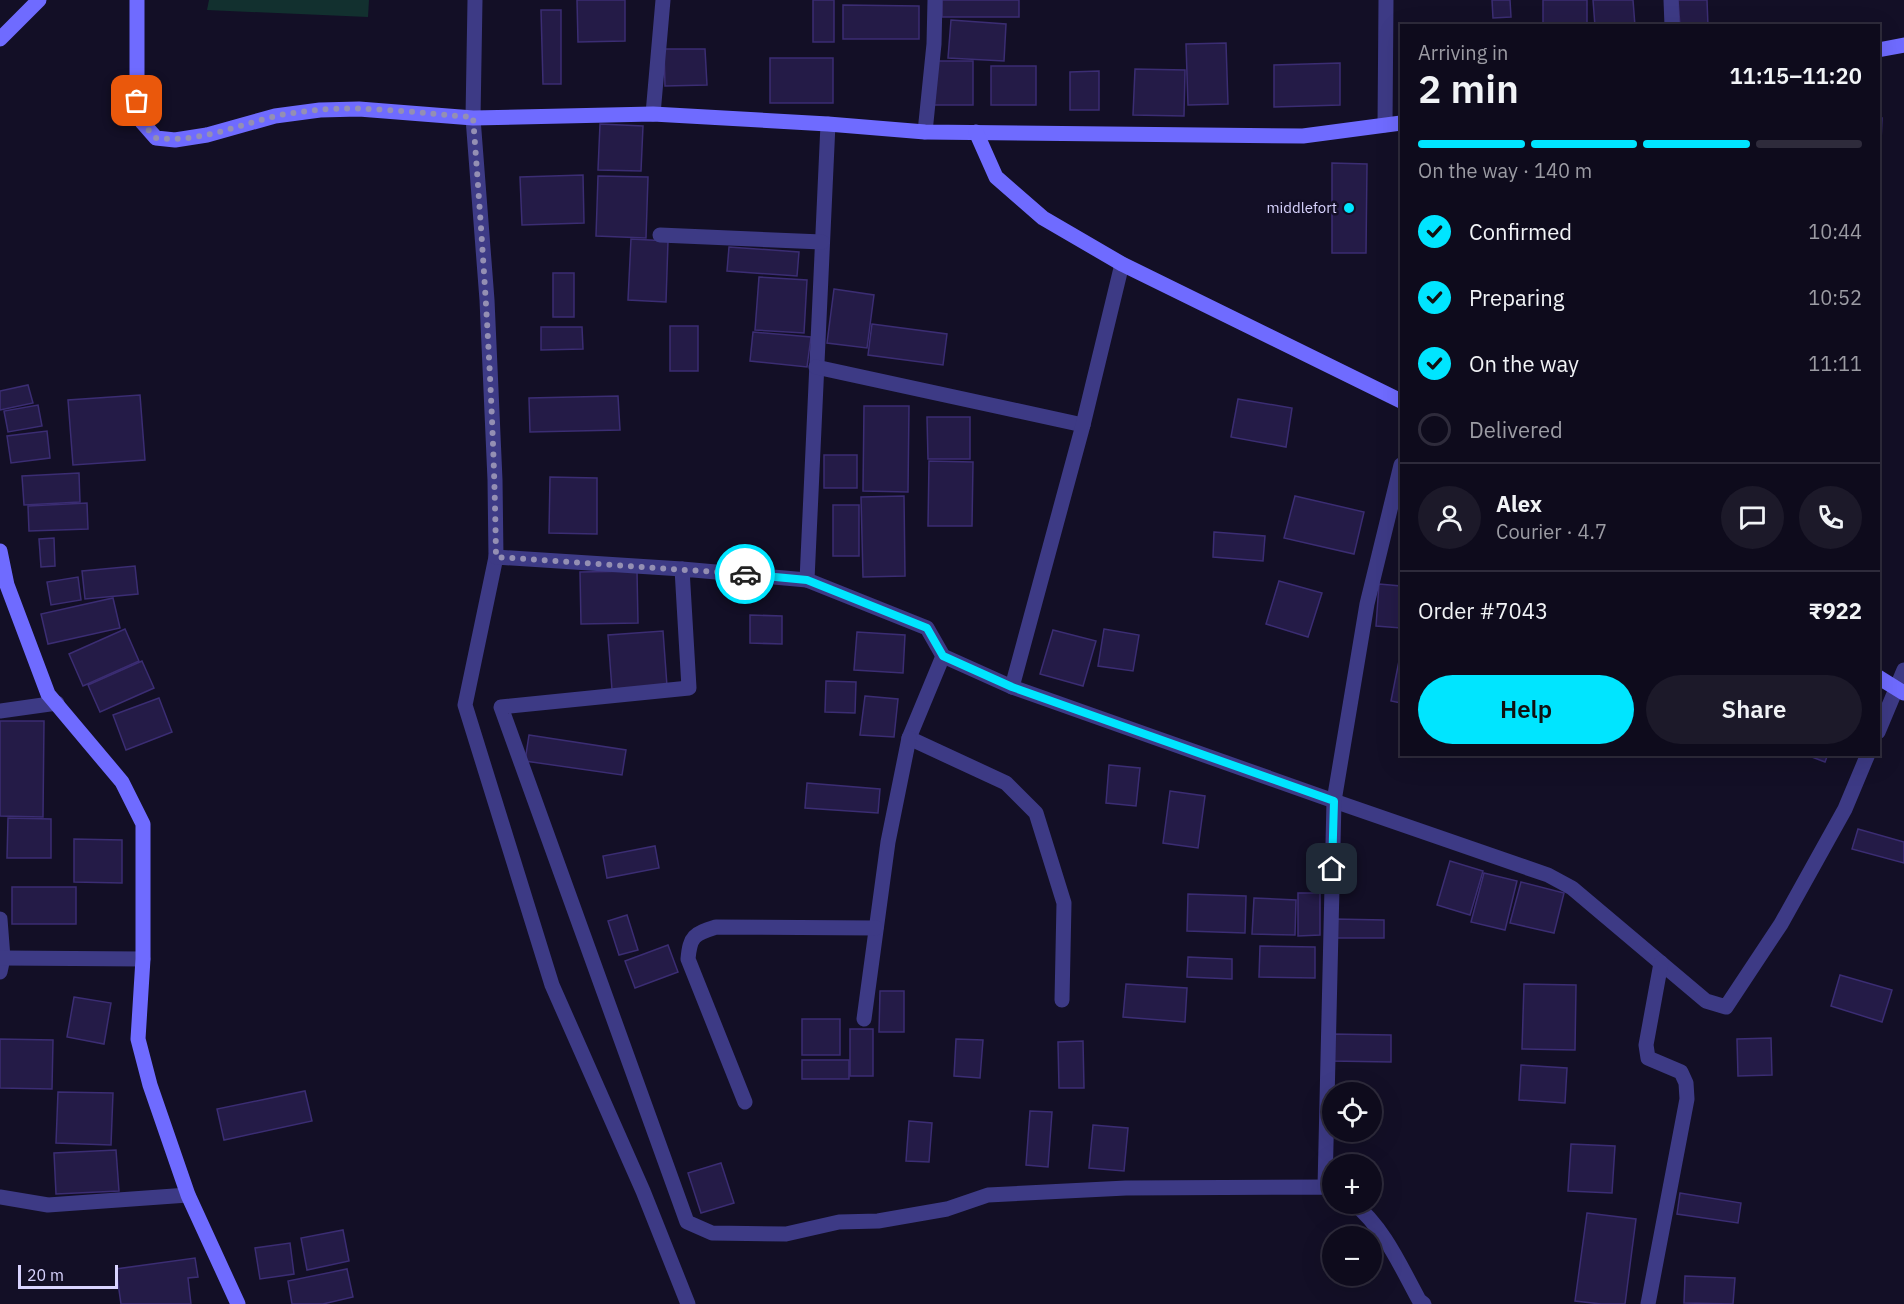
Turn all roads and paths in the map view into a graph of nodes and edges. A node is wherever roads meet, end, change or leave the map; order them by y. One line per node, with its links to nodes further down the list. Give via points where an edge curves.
1 (39, 0): 9 (street)
2 (137, 0): 13 (street, via 137,101 142,123 156,138 175,140 207,135 274,116 320,110)
3 (475, 0): 13 (street)
4 (663, 0): 12 (street)
5 (934, 0): 17 (street)
6 (1386, 0): 16 (street)
7 (1671, 0): 8 (street)
8 (1672, 24)
9 (0, 39)
10 (1904, 45): 11 (street)
11 (1880, 50)
12 (653, 114): 13 (street); 15 (street)
13 (473, 117): 27 (street, via 487,300)
14 (1400, 123): 16 (street)
15 (828, 124): 17 (street); 20 (street)
16 (1385, 125): 18 (street, via 1302,136)
17 (925, 132): 18 (street)
18 (976, 132): 21 (street, via 996,177 1043,218)
19 (660, 234): 20 (street)
20 (822, 242): 22 (street)
21 (1122, 264): 23 (street); 24 (street)
22 (816, 367): 24 (street); 29 (street)
23 (1400, 401)
24 (1083, 425): 33 (street)
25 (1400, 469): 40 (street, via 1367,604)
26 (0, 551): 35 (street, via 7,585 48,694)
27 (496, 557): 28 (street); 55 (street, via 465,705 552,985)
28 (682, 569): 29 (street); 50 (street, via 689,687 501,707 687,1222 712,1233 786,1234 839,1222 878,1221 947,1209 988,1196 1126,1188)
29 (807, 580): 30 (street, via 927,628)
30 (943, 656): 33 (street); 38 (street)
31 (1904, 670): 34 (street)
32 (1880, 678): 34 (street)
33 (1012, 687): 40 (street)
34 (1900, 691): 37 (street)
35 (57, 703): 36 (street); 43 (street, via 122,782 143,824)
36 (0, 711)
37 (1880, 728)
38 (909, 738): 42 (street); 46 (street, via 1006,783 1036,813 1064,903)
39 (1867, 756): 44 (street, via 1845,809 1781,924 1726,1007 1706,1001)
40 (1334, 801): 44 (street, via 1548,875 1572,888); 49 (street)
41 (0, 919): 45 (street)
42 (876, 928): 47 (street); 48 (street, via 716,927 700,932 690,943 688,959)
43 (143, 959): 45 (street); 51 (street, via 138,1039)
44 (1661, 963): 57 (street, via 1646,1045 1648,1059 1681,1072 1687,1099)
45 (2, 965)
46 (1062, 1000)
47 (864, 1018)
48 (745, 1102)
49 (1329, 1154)
50 (1322, 1189)
51 (188, 1196): 52 (street, via 48,1205); 54 (street)
52 (0, 1197)
53 (1365, 1214): 56 (street)
54 (237, 1304)
55 (688, 1304)
56 (1424, 1304)
57 (1648, 1304)

